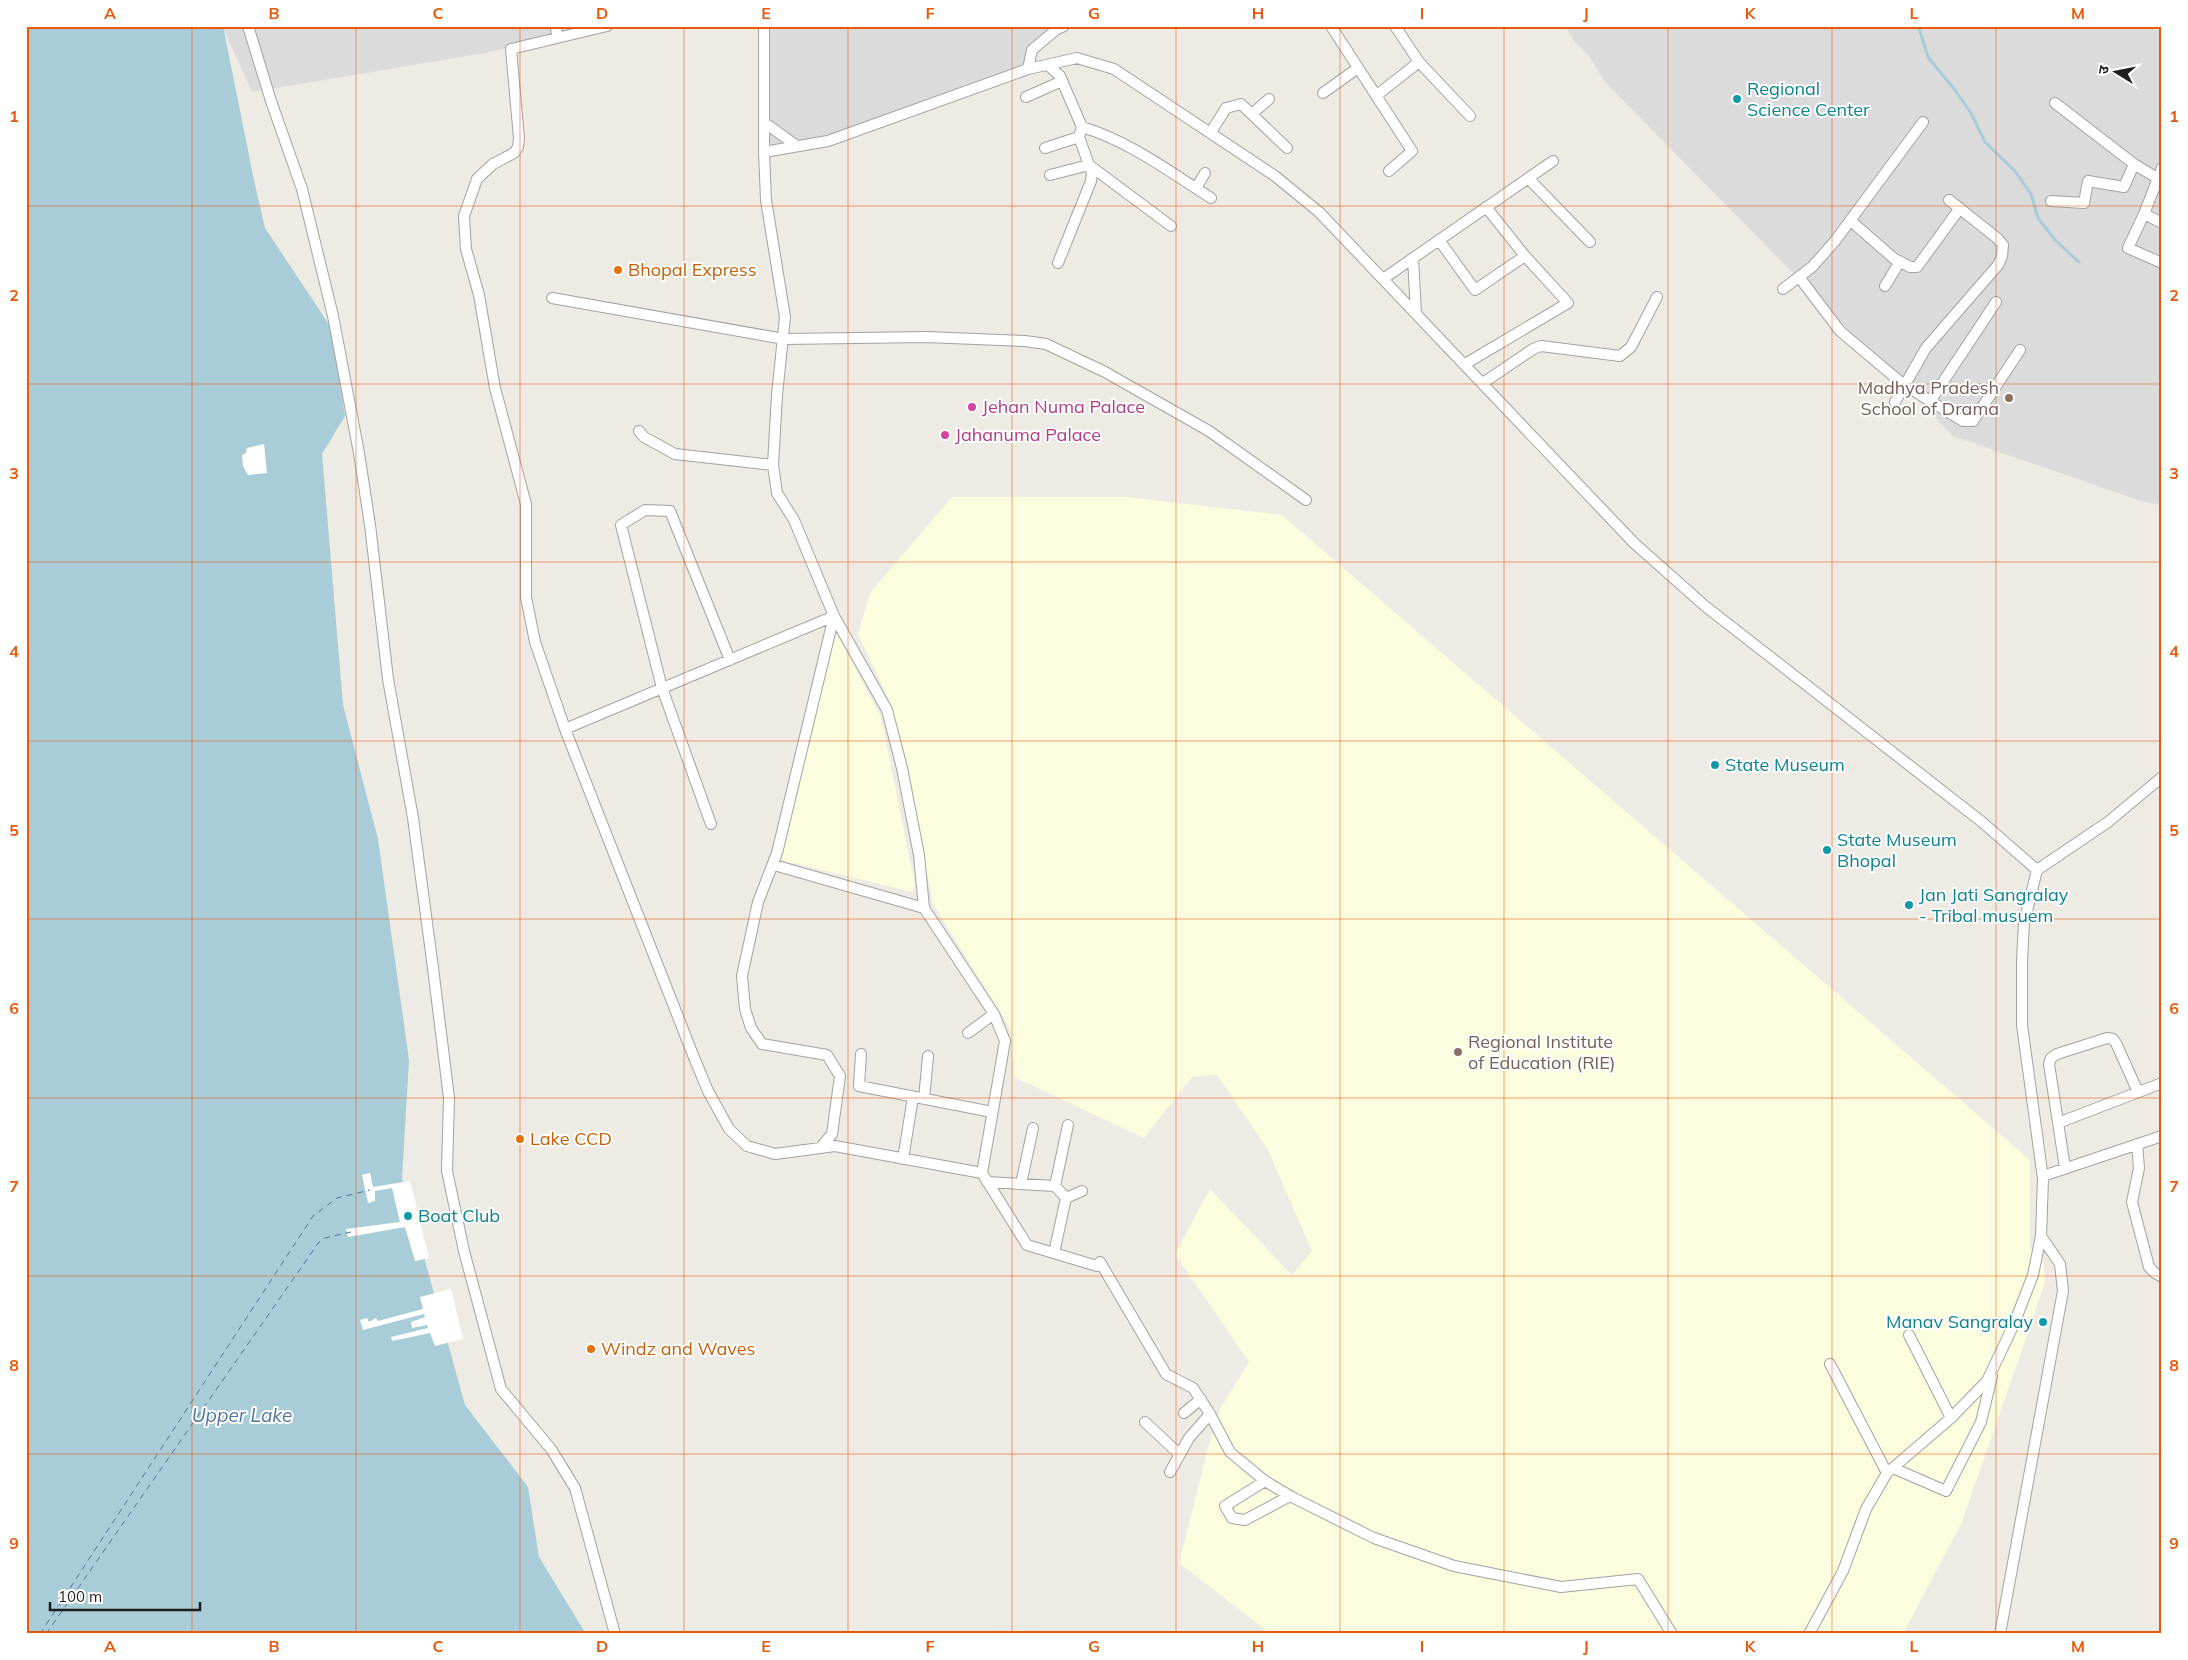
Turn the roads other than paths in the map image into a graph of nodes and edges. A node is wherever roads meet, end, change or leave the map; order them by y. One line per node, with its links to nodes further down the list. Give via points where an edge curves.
1 (248, 26): 120 (street, via 302,189 333,316 358,454 370,525 388,679 413,818 433,968 449,1098 447,1171 464,1251 501,1389 551,1450 575,1488)
2 (607, 26): 7 (street)
3 (764, 26): 21 (street)
4 (1064, 26): 10 (street, via 1032,50)
5 (1331, 26): 11 (street)
6 (1395, 26): 8 (street)
7 (557, 32): 76 (street, via 511,49 518,146 514,153 493,164 477,179 464,216 466,249 479,295 495,388 526,504 526,596 535,642)
8 (1419, 62): 14 (street); 19 (street)
9 (1048, 64): 10 (street); 12 (street); 23 (street, via 1077,58 1114,69)
10 (1028, 68): 25 (street, via 828,141)
11 (1358, 68): 13 (street); 14 (street)
12 (1062, 81): 15 (street); 22 (street)
13 (1323, 93)
14 (1377, 95): 33 (street, via 1412,151)
15 (1026, 97)
16 (1269, 99): 18 (street)
17 (2055, 103): 30 (street)
18 (1252, 114): 23 (street, via 1240,104 1226,108); 27 (street)
19 (1470, 116)
20 (1923, 122): 45 (street)
21 (765, 124): 25 (street); 28 (street)
22 (1082, 127): 24 (street); 38 (street, via 1104,133)
23 (1211, 132): 56 (street, via 1275,176 1319,212)
24 (1079, 137): 26 (street); 31 (street)
25 (797, 146): 28 (street)
26 (1045, 148)
27 (1287, 148)
28 (764, 152): 63 (street, via 766,200 786,317)
29 (1553, 161): 36 (street)
30 (2134, 164): 37 (street); 41 (street, via 2124,186 2088,181 2084,203)
31 (1089, 165): 35 (street); 47 (street); 53 (street, via 1091,181)
32 (2162, 168): 37 (street)
33 (1389, 171)
34 (1205, 173): 38 (street)
35 (1050, 175)
36 (1528, 178): 42 (street); 49 (street)
37 (2157, 178): 44 (street)
38 (1196, 188): 39 (street)
39 (1210, 198)
40 (1949, 200): 43 (street)
41 (2051, 201)
42 (1486, 207): 48 (street); 50 (street)
43 (1960, 208): 52 (street, via 1917,267); 67 (street, via 1997,238 2003,245 2002,256 1998,265 1926,348)
44 (2144, 214): 46 (street); 54 (street, via 2128,248)
45 (1851, 221): 52 (street); 55 (street, via 1812,267)
46 (2162, 223)
47 (1171, 226)
48 (1439, 240): 50 (street, via 1476,290); 51 (street)
49 (1590, 242)
50 (1526, 256): 65 (street, via 1568,303)
51 (1413, 258): 56 (street); 62 (street)
52 (1898, 260): 57 (street, via 1898,267)
53 (1058, 262)
54 (2162, 263)
55 (1798, 277): 58 (street); 67 (street, via 1840,331)
56 (1383, 279): 62 (street)
57 (1886, 286)
58 (1784, 289)
59 (1657, 297): 66 (street, via 1631,347 1620,356 1541,346)
60 (552, 298): 63 (street)
61 (1996, 302): 68 (street)
62 (1416, 314): 65 (street)
63 (784, 339): 71 (street); 72 (street, via 926,337 1046,344 1105,372 1209,431)
64 (2020, 350): 68 (street, via 1973,420 1963,421)
65 (1466, 364): 66 (street)
66 (1483, 384): 80 (street, via 1634,543 1705,606 1982,822)
67 (1904, 385): 68 (street); 69 (street)
68 (1930, 400)
69 (1895, 402)
70 (639, 431): 71 (street, via 675,454)
71 (773, 465): 73 (street, via 777,493 794,520)
72 (1306, 500)
73 (834, 616): 74 (street); 79 (street); 81 (street, via 887,710 919,855)
74 (730, 660): 75 (street); 75 (street, via 670,511 645,510 621,525)
75 (662, 688): 76 (street); 78 (street)
76 (565, 729): 95 (street, via 708,1091 729,1128 747,1146 775,1154)
77 (2162, 777): 80 (street, via 2108,822)
78 (711, 824)
79 (774, 865): 81 (street); 95 (street, via 758,902 742,976 745,1008 750,1028 762,1044 827,1055 840,1076 832,1134)
80 (2037, 870): 98 (street, via 2024,923 2022,1025)
81 (924, 908): 82 (street)
82 (994, 1014): 83 (street); 89 (street, via 1005,1041)
83 (968, 1033)
84 (861, 1054): 88 (street, via 859,1086)
85 (928, 1056): 88 (street)
86 (2162, 1083): 87 (street)
87 (2138, 1092): 90 (street); 90 (street, via 2113,1039 2107,1038 2057,1054 2049,1064)
88 (918, 1098): 89 (street); 96 (street)
89 (992, 1112): 99 (street)
90 (2058, 1123): 97 (street)
91 (1068, 1125): 101 (street)
92 (1033, 1128): 100 (street)
93 (2162, 1136): 94 (street)
94 (2137, 1144): 97 (street); 106 (street, via 2139,1168 2132,1202 2149,1267)
95 (822, 1148): 96 (street, via 834,1146)
96 (903, 1159): 99 (street)
97 (2065, 1168): 98 (street)
98 (2043, 1176): 104 (street)
99 (985, 1178): 100 (street); 105 (street, via 1027,1245)
100 (1021, 1184): 101 (street)
101 (1055, 1186): 103 (street)
102 (1082, 1191): 103 (street)
103 (1066, 1198): 105 (street)
104 (2041, 1236): 109 (street, via 2033,1275); 123 (street, via 2060,1264 2063,1291)
105 (1054, 1253): 110 (street, via 1097,1266 1100,1262 1166,1374 1193,1388)
106 (2162, 1277)
107 (1909, 1335): 113 (street)
108 (1830, 1364): 116 (street)
109 (1993, 1370): 113 (street); 116 (street, via 1981,1422 1946,1491)
110 (1201, 1399): 111 (street); 112 (street)
111 (1184, 1413)
112 (1210, 1414): 115 (street); 118 (street, via 1230,1452)
113 (1951, 1418): 116 (street)
114 (1145, 1422): 115 (street)
115 (1179, 1454): 117 (street)
116 (1890, 1471): 122 (street, via 1866,1509 1843,1571)
117 (1170, 1472)
118 (1265, 1481): 119 (street); 119 (street, via 1225,1506 1232,1518 1245,1520)
119 (1290, 1496): 121 (street, via 1374,1538 1454,1566 1561,1587 1638,1579)
120 (615, 1634)
121 (1672, 1634)
122 (1809, 1634)
123 (2000, 1634)

